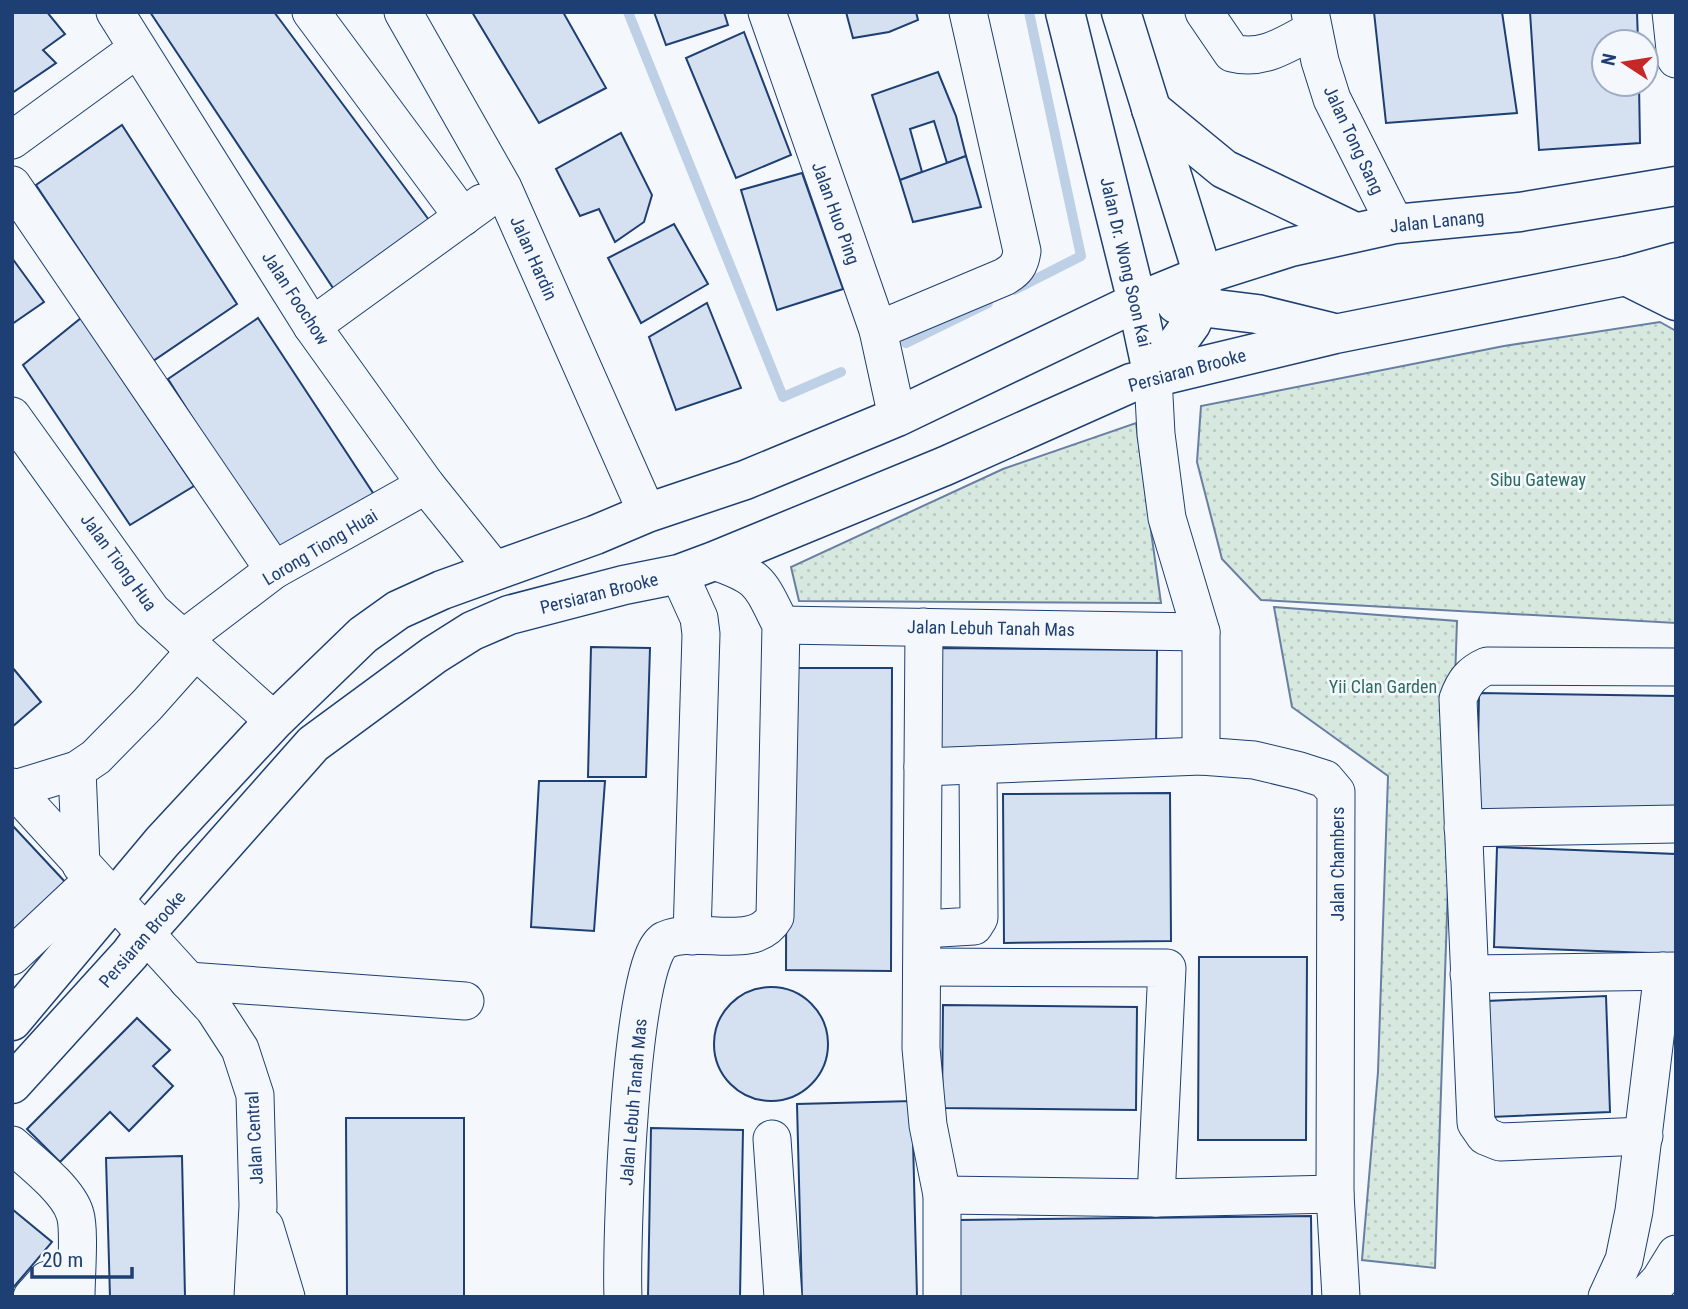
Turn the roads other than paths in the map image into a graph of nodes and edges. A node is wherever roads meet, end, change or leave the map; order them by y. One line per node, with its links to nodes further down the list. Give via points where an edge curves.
1 (115, 12): 11 (street, Jalan Foochow)
2 (311, 12): 18 (street)
3 (403, 12): 17 (street, Jalan Hardin)
4 (766, 12): 27 (street, Jalan Huo Ping)
5 (968, 12): 27 (street, via 1023,251 1021,262 1004,277)
6 (1065, 12): 25 (main road, Jalan Dr. Wong Soon Kai)
7 (1121, 12): 13 (main road)
8 (1204, 12): 10 (street, via 1232,53 1245,56 1267,54)
9 (1671, 12): 12 (street)
10 (1312, 21): 19 (street, Jalan Tong Sang, via 1332,99)
11 (137, 49): 14 (street); 26 (street, Jalan Foochow)
12 (1676, 59)
13 (1151, 109): 20 (main road, via 1224,169); 23 (main road)
14 (12, 140)
15 (12, 186): 35 (street)
16 (1676, 186): 19 (main road, Jalan Lanang, via 1520,212)
17 (503, 188): 18 (street); 33 (street, Jalan Hardin)
18 (463, 217): 26 (street)
19 (1395, 224): 20 (main road, Jalan Lanang)
20 (1355, 232): 23 (main road, Jalan Lanang, via 1291,247)
21 (1676, 262): 22 (main road)
22 (1626, 276): 24 (main road); 28 (main road)
23 (1201, 290): 25 (main road); 28 (main road, via 1257,314); 29 (main road, Jalan Dr. Wong Soon Kai, via 1177,345)
24 (1676, 301)
25 (1137, 302): 29 (main road, Jalan Dr. Wong Soon Kai); 31 (main road)
26 (312, 326): 32 (street, Jalan Foochow)
27 (878, 330): 31 (street, Jalan Huo Ping)
28 (1335, 334): 29 (main road, Persiaran Brooke)
29 (1153, 377): 34 (main road, Persiaran Brooke); 39 (street, via 1167,518)
30 (12, 416): 40 (street, Jalan Tiong Hua, via 152,611)
31 (897, 417): 33 (main road, via 745,481)
32 (426, 485): 35 (street, Lorong Tiong Huai); 36 (street, Jalan Foochow)
33 (647, 513): 36 (main road)
34 (697, 568): 37 (street, Jalan Lebuh Tanah Mas, via 739,569 759,582); 52 (main road, Persiaran Brooke, via 509,615 434,655 313,744); 53 (street, via 701,634)
35 (274, 570): 40 (street, Lorong Tiong Huai)
36 (495, 571): 42 (main road, via 398,610 363,635)
37 (781, 625): 38 (street, Jalan Lebuh Tanah Mas); 53 (street, Jalan Lebuh Tanah Mas, via 775,917 769,928 755,935)
38 (924, 627): 39 (street, Jalan Lebuh Tanah Mas); 45 (street)
39 (1201, 632): 43 (street)
40 (190, 645): 42 (street, Jalan Tiong Hua); 46 (street, Lorong Tiong Huai, via 139,714 96,757)
41 (1676, 667): 49 (street, via 1487,666 1475,671 1463,684 1458,699)
42 (274, 720): 50 (main road, via 162,842)
43 (1201, 756): 44 (street, Jalan Chambers); 65 (street, Jalan Chambers, via 1254,760 1300,771 1325,779 1336,792)
44 (978, 765): 45 (street, Jalan Chambers); 51 (street, via 979,918 974,926 963,929)
45 (923, 767): 51 (street)
46 (77, 769): 47 (street, Lorong Tiong Huai); 50 (street)
47 (13, 789): 50 (street, Jalan Central)
48 (1676, 824): 49 (street)
49 (1463, 828): 57 (street)
50 (97, 882): 52 (street, Jalan Central); 54 (street); 60 (main road)
51 (922, 929): 55 (street)
52 (144, 935): 58 (street, Jalan Central); 61 (main road, Persiaran Brooke)
53 (692, 936): 74 (street, Jalan Lebuh Tanah Mas, via 665,940 657,947 641,1010 626,1139)
54 (12, 956)
55 (922, 967): 66 (street, via 922,1060 928,1125); 67 (street, via 1167,968)
56 (1670, 971): 57 (street); 62 (street)
57 (1469, 974): 62 (street, via 1476,1123 1485,1136 1500,1142)
58 (188, 982): 59 (street); 68 (street, Jalan Central, via 214,1009 240,1049 255,1095)
59 (465, 1001)
60 (12, 1021)
61 (12, 1084)
62 (1644, 1136): 78 (street, via 1625,1260)
63 (772, 1139): 75 (street)
64 (12, 1145): 70 (street, via 71,1202 76,1216)
65 (1335, 1194): 67 (street); 77 (street, Jalan Chambers)
66 (942, 1195): 67 (street); 76 (street)
67 (1156, 1198)
68 (258, 1206): 72 (street, Jalan Central); 73 (street)
69 (1676, 1254): 79 (street)
70 (76, 1285): 71 (street, via 47,1280)
71 (33, 1297)
72 (253, 1297)
73 (286, 1297)
74 (623, 1297)
75 (783, 1297)
76 (942, 1297)
77 (1341, 1297)
78 (1608, 1297)
79 (1644, 1297)

